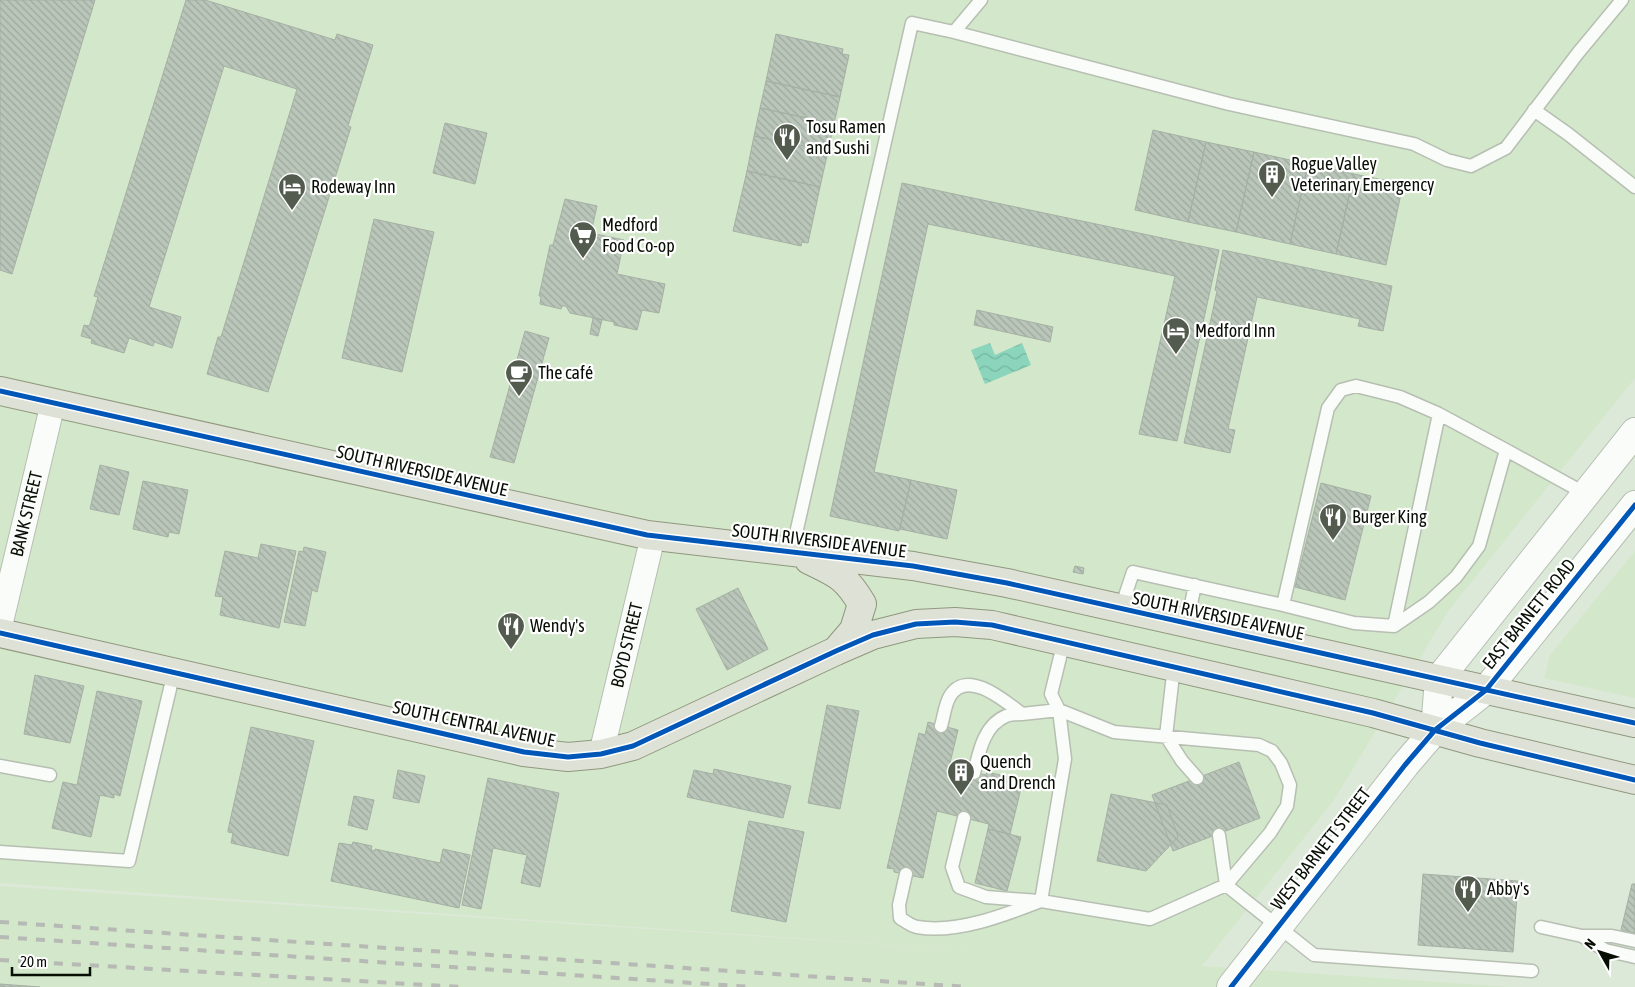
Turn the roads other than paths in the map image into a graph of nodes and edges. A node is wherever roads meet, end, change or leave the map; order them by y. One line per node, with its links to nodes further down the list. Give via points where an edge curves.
1 (981, 0): 3 (lane)
2 (1622, 0): 4 (lane)
3 (954, 32): 4 (lane, via 1229,104 1414,144 1447,160 1471,166 1506,148); 14 (lane, via 912,23)
4 (1534, 110): 5 (lane)
5 (1635, 187)
6 (0, 391): 7 (main road, SOUTH RIVERSIDE AVENUE)
7 (53, 403): 13 (main road, SOUTH RIVERSIDE AVENUE); 19 (street, BANK STREET)
8 (1439, 414): 10 (lane); 16 (lane, via 1400,396 1356,386 1341,390 1328,408); 20 (lane)
9 (1635, 432): 11 (main road, EAST BARNETT ROAD)
10 (1506, 450): 11 (lane); 20 (lane, via 1479,546 1456,577 1429,602)
11 (1586, 494): 26 (main road, EAST BARNETT ROAD)
12 (1635, 505): 27 (main road, EAST BARNETT ROAD)
13 (653, 536): 14 (main road, SOUTH RIVERSIDE AVENUE); 34 (street, BOYD STREET)
14 (792, 551): 17 (main road, SOUTH RIVERSIDE AVENUE, via 913,566); 23 (main road, via 840,575 862,604 854,630)
15 (1195, 585): 16 (lane); 17 (lane, via 1133,572); 18 (lane)
16 (1283, 605): 20 (lane, via 1354,623)
17 (1122, 608): 18 (main road, SOUTH RIVERSIDE AVENUE)
18 (1188, 623): 26 (main road, SOUTH RIVERSIDE AVENUE)
19 (0, 626)
20 (1394, 626)
21 (0, 633): 25 (main road, SOUTH CENTRAL AVENUE)
22 (1064, 641): 23 (main road, SOUTH CENTRAL AVENUE, via 992,625 955,622 916,624 873,635); 24 (main road); 28 (lane, via 1051,694)
23 (836, 651): 34 (main road, SOUTH CENTRAL AVENUE, via 633,746)
24 (1174, 666): 32 (main road); 33 (lane)
25 (174, 672): 34 (main road, SOUTH CENTRAL AVENUE, via 524,752 568,757); 42 (lane, via 129,861)
26 (1439, 679): 27 (main road, SOUTH RIVERSIDE AVENUE); 32 (main road)
27 (1486, 690): 30 (main road, SOUTH RIVERSIDE AVENUE); 32 (main road, EAST BARNETT ROAD)
28 (1059, 710): 29 (lane); 33 (lane, via 1114,732); 45 (lane, via 1065,759)
29 (1022, 714): 31 (lane, via 990,692 969,684 958,686 949,696); 36 (lane, via 1007,715 991,726)
30 (1635, 723)
31 (941, 726)
32 (1435, 730): 39 (main road); 46 (main road, WEST BARNETT STREET)
33 (1166, 736): 38 (lane); 44 (lane, via 1258,745 1272,751 1290,785 1287,806 1270,833)
34 (601, 754)
35 (0, 766): 37 (lane)
36 (974, 773)
37 (50, 775)
38 (1197, 778)
39 (1635, 780)
40 (964, 818): 45 (lane, via 952,867 959,887 986,896)
41 (1218, 835): 44 (lane)
42 (0, 852)
43 (906, 874): 45 (lane, via 898,905 900,918 915,927 945,929 1005,916)
44 (1226, 885): 45 (lane, via 1150,919); 46 (lane)
45 (1041, 901)
46 (1278, 927): 51 (lane, via 1314,955); 52 (main road, WEST BARNETT STREET)
47 (1541, 927): 48 (lane)
48 (1582, 936): 49 (lane, via 1612,936); 50 (lane, via 1605,950)
49 (1635, 941)
50 (1635, 957)
51 (1532, 971)
52 (1231, 987)

